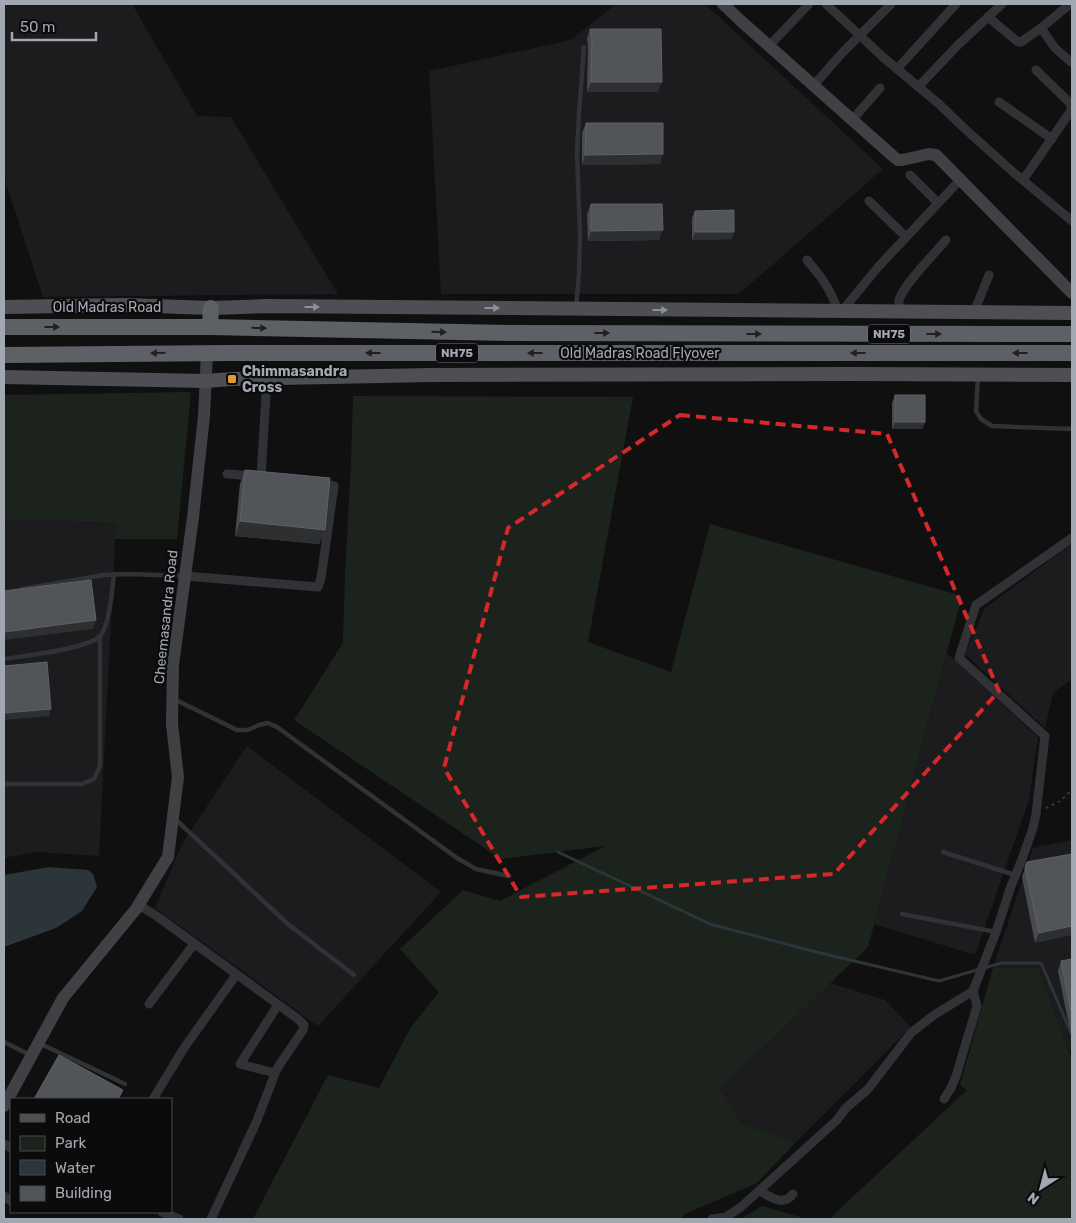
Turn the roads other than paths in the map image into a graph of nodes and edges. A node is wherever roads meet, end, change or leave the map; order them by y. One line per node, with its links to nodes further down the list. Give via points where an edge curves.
1 (723, 4): 11 (street)
2 (810, 4): 11 (street)
3 (826, 4): 10 (street)
4 (891, 4): 10 (street)
5 (956, 4): 14 (street)
6 (1002, 4): 8 (street)
7 (1070, 4): 9 (street)
8 (988, 17): 9 (street, via 1018,42); 17 (street)
9 (1041, 28): 13 (street, via 1055,48)
10 (860, 35): 14 (street); 16 (street)
11 (769, 46): 16 (street)
12 (584, 47): 36 (lane, via 577,153 580,235)
13 (1072, 63)
14 (897, 69): 17 (street)
15 (1036, 70): 20 (street, via 1071,104)
16 (813, 86): 21 (street)
17 (918, 87): 25 (street)
18 (880, 88): 21 (street)
19 (999, 102): 22 (street)
20 (1072, 109): 22 (street)
21 (852, 120): 24 (street, via 898,160 933,154)
22 (1052, 139): 25 (street)
23 (910, 175): 27 (street)
24 (960, 180): 27 (street); 33 (street)
25 (1023, 180): 28 (street)
26 (869, 201): 29 (street)
27 (938, 203): 29 (street)
28 (1072, 221)
29 (906, 237): 37 (street)
30 (946, 240): 38 (street, via 903,290)
31 (807, 260): 37 (street, via 826,284)
32 (990, 275): 39 (street)
33 (1072, 293)
34 (4, 307): 35 (main road, Old Madras Road, via 125,305)
35 (211, 308): 36 (main road, Old Madras Road, one-way to 36); 42 (highway)
36 (576, 309): 37 (main road, Old Madras Road, one-way to 37)
37 (840, 311): 38 (main road, Old Madras Road)
38 (899, 312): 39 (main road, Old Madras Road)
39 (974, 312): 40 (main road, Old Madras Road)
40 (1072, 313)
41 (4, 327): 42 (highway, Old Madras Road / NH75, one-way to 42)
42 (210, 327): 43 (highway, Old Madras Road Flyover / NH75, one-way to 43, via 511,333)
43 (1072, 334)
44 (207, 353): 45 (highway, Old Madras Road Flyover / NH75, one-way to 44); 46 (highway, NH75, one-way to 46); 51 (street, Cheemasandra Road)
45 (1072, 353)
46 (4, 355)
47 (978, 375): 48 (main road); 50 (main road); 52 (lane, via 976,412 992,426)
48 (1072, 375)
49 (4, 377): 51 (main road)
50 (266, 378): 51 (main road); 54 (street)
51 (205, 381): 59 (street, Cheemasandra Road, via 204,416)
52 (1072, 429)
53 (227, 474): 54 (street)
54 (262, 476): 55 (street)
55 (278, 478)
56 (305, 482): 59 (street, via 334,486 318,587)
57 (1072, 538): 67 (street, via 976,605 959,658 1045,736 1036,814)
58 (114, 574): 59 (lane); 60 (lane); 61 (lane, via 108,615)
59 (185, 576): 63 (street, Cheemasandra Road, via 173,665)
60 (17, 590)
61 (100, 636): 62 (lane, via 66,649); 64 (lane, via 100,766 94,779 82,784)
62 (4, 659)
63 (172, 699): 65 (street, Cheemasandra Road, via 178,776); 68 (lane, via 237,730 268,723 277,727 457,858 476,869)
64 (4, 784)
65 (173, 816): 69 (street, Cheemasandra Road, via 168,856); 74 (lane, via 289,925)
66 (943, 852): 67 (lane)
67 (1016, 875): 71 (street)
68 (509, 876)
69 (139, 905): 72 (street); 79 (street, Cheemasandra Road, via 62,998)
70 (902, 914): 71 (lane)
71 (996, 932): 75 (street)
72 (194, 944): 73 (street); 76 (street)
73 (236, 975): 77 (street); 83 (street, via 184,1048)
74 (354, 975)
75 (973, 991): 84 (street, via 978,1006 956,1076); 86 (street, via 911,1033 868,1089)
76 (149, 1004)
77 (278, 1005): 81 (street, via 304,1027); 81 (street, via 240,1064)
78 (4, 1042): 80 (lane)
79 (38, 1043): 80 (street, Cheemasandra Road); 82 (lane)
80 (32, 1056): 85 (street, Cheemasandra Road)
81 (275, 1073): 90 (street, via 256,1123)
82 (125, 1084)
83 (154, 1098)
84 (944, 1099)
85 (4, 1106)
86 (760, 1191): 87 (street, via 784,1201); 91 (street, via 726,1217)
87 (793, 1194)
88 (164, 1213): 89 (street)
89 (179, 1219)
90 (211, 1219)
91 (712, 1219)

